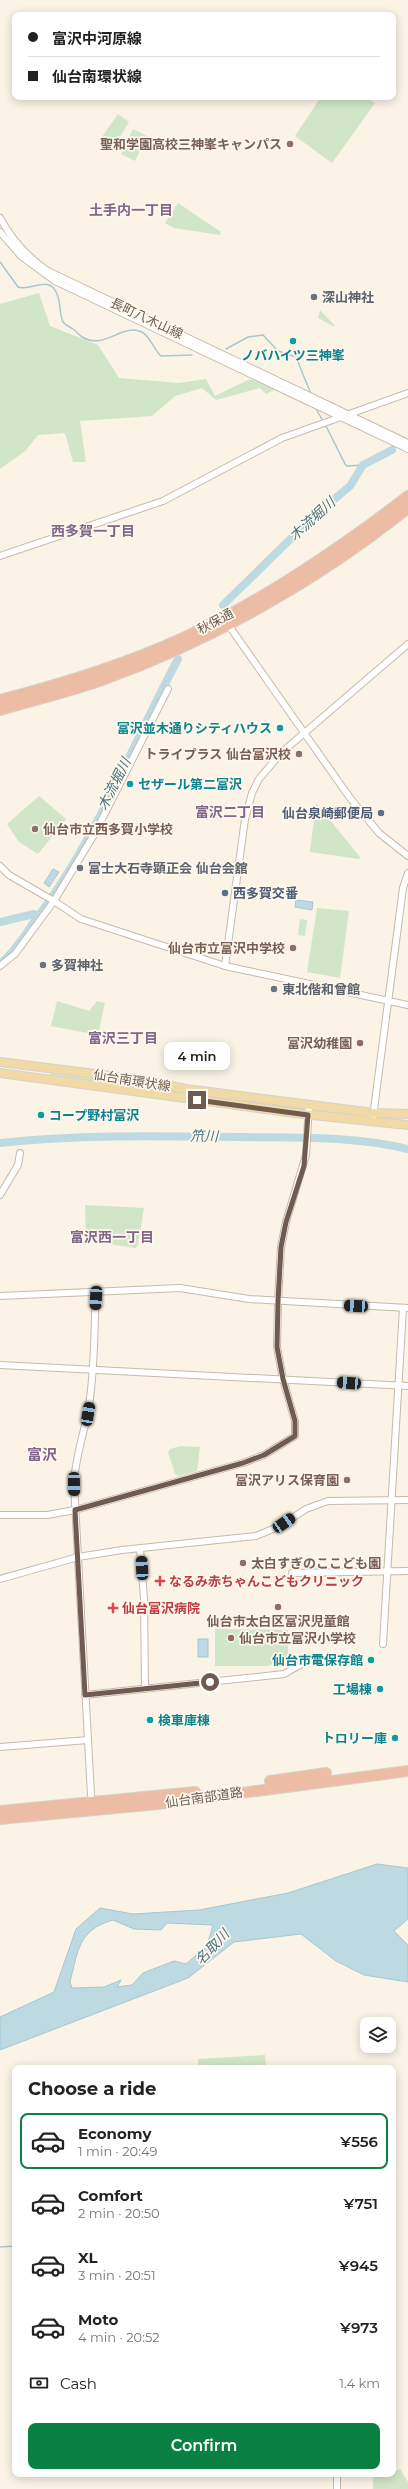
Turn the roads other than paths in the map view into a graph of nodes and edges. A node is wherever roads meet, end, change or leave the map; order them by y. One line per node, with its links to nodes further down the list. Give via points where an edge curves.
1 (0, 218): 4 (street, 長町八木山線, via 7,232 25,253 48,271)
2 (0, 232): 4 (street, via 20,256 55,281)
3 (408, 393): 6 (street)
4 (311, 400): 5 (street)
5 (324, 406): 6 (street); 7 (street)
6 (348, 415): 7 (street); 8 (street)
7 (341, 417): 9 (street); 12 (street, via 282,438 163,501)
8 (408, 443)
9 (408, 448)
10 (408, 496): 13 (highway, 秋保通, via 346,542)
11 (408, 508): 13 (highway, 秋保通, via 327,566)
12 (0, 556)
13 (227, 620): 16 (highway, 秋保通, via 100,671); 17 (highway, 秋保通, via 173,650 102,679); 18 (street)
14 (408, 644): 18 (street)
15 (168, 689): 22 (street, via 95,833)
16 (0, 700)
17 (0, 710)
18 (304, 733): 19 (street, via 367,821); 24 (street, via 266,768 252,793 245,819)
19 (408, 856)
20 (0, 866): 22 (street, via 9,875)
21 (408, 873): 25 (street)
22 (51, 899): 23 (street, via 16,954); 24 (street, via 81,919)
23 (0, 966)
24 (225, 966): 25 (street)
25 (389, 1002): 26 (street); 30 (street)
26 (408, 1005)
27 (0, 1062): 29 (main road, 仙台南環状線)
28 (0, 1073): 32 (main road, 仙台南環状線)
29 (309, 1105): 30 (main road, 仙台南環状線); 32 (street)
30 (374, 1113): 31 (main road, 仙台南環状線); 33 (street)
31 (408, 1114)
32 (308, 1115): 33 (main road, 仙台南環状線); 39 (street, via 304,1166 286,1222 281,1247)
33 (372, 1122): 34 (main road, 仙台南環状線)
34 (408, 1125)
35 (20, 1153): 36 (street, via 18,1165)
36 (0, 1195)
37 (96, 1292): 38 (street); 39 (street, via 180,1288); 42 (street)
38 (0, 1296)
39 (278, 1301): 40 (street); 43 (street, via 277,1347)
40 (406, 1308): 44 (street)
41 (0, 1365): 42 (street)
42 (92, 1369): 43 (street); 48 (street, via 88,1414 75,1472)
43 (283, 1379): 44 (street); 48 (street, via 295,1421 295,1436 264,1455 243,1463)
44 (398, 1386): 45 (street); 46 (street)
45 (408, 1386)
46 (391, 1500): 47 (street); 50 (street, via 328,1501 306,1509 274,1529 256,1536); 52 (street)
47 (408, 1500)
48 (75, 1510): 49 (street, via 47,1515); 51 (street)
49 (0, 1514)
50 (140, 1549): 51 (street); 58 (street, via 144,1598)
51 (78, 1557): 55 (street); 59 (street)
52 (387, 1572): 53 (street); 54 (street); 56 (street)
53 (408, 1572)
54 (292, 1573)
55 (0, 1579)
56 (383, 1644)
57 (307, 1661): 58 (street, via 284,1674)
58 (145, 1689): 59 (street)
59 (85, 1695): 60 (street)
60 (88, 1740): 61 (street); 64 (street)
61 (0, 1747)
62 (408, 1764): 65 (highway, 仙台南部道路, via 138,1799)
63 (408, 1771): 66 (highway, 仙台南部道路, via 158,1804)
64 (91, 1796)
65 (0, 1811)
66 (0, 1818)
67 (337, 2477): 68 (street)
68 (337, 2489)

